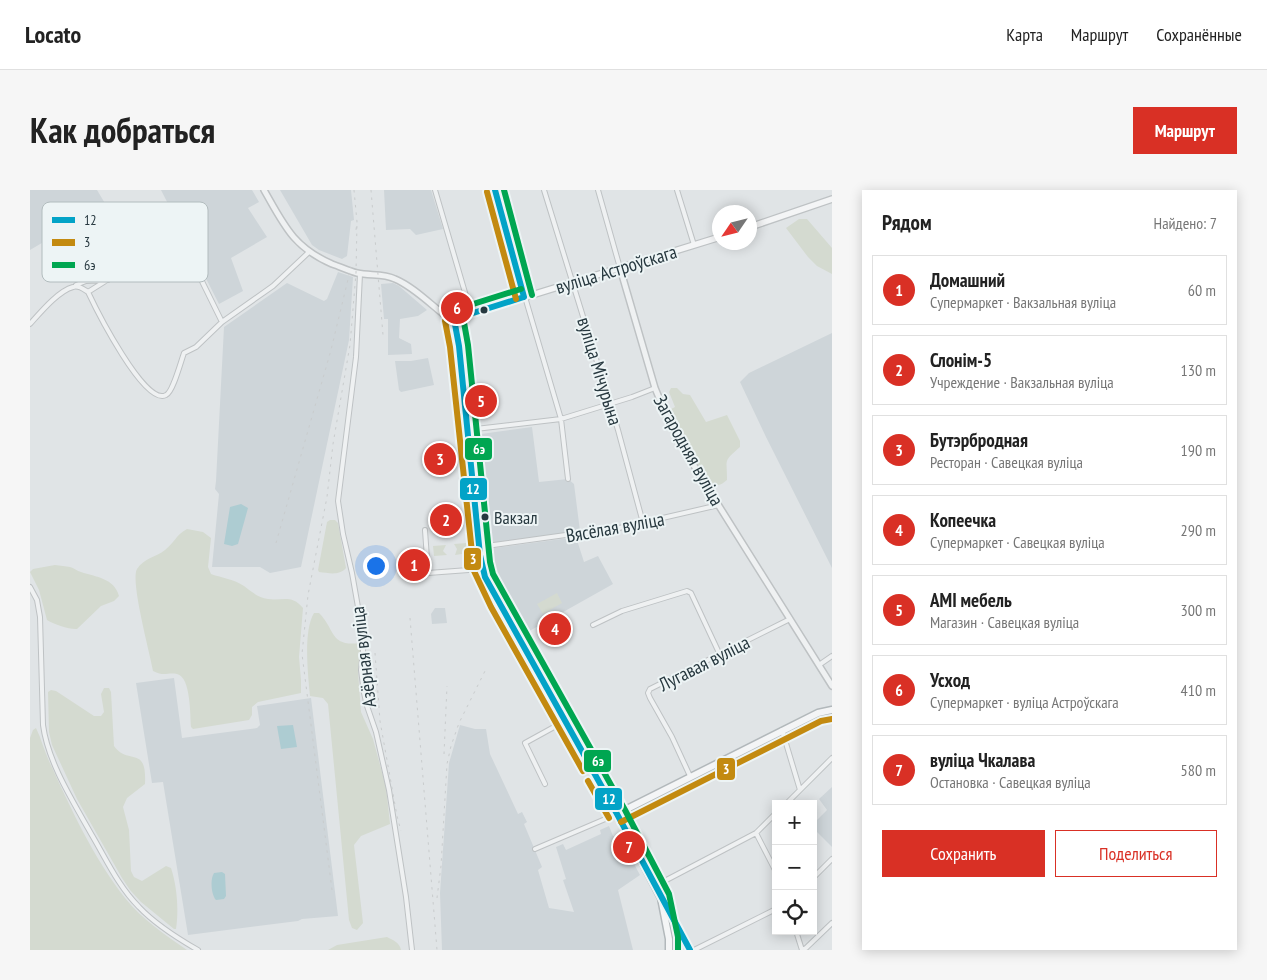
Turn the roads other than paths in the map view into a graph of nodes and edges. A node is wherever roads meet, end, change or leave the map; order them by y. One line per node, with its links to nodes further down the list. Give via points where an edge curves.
1 (264, 190): 11 (street, via 293,237)
2 (435, 190): 21 (street)
3 (495, 190): 20 (main road)
4 (544, 190): 17 (street, вуліца Мічурына)
5 (598, 190): 12 (street, Загародняя вуліца)
6 (676, 190): 10 (street)
7 (832, 199): 8 (main road)
8 (757, 225)
9 (712, 239): 10 (main road, вуліца Астроўскага)
10 (694, 245): 12 (main road, вуліца Астроўскага)
11 (309, 252): 13 (street); 23 (street, via 273,286)
12 (620, 268): 17 (main road, вуліца Астроўскага); 25 (street, Загародняя вуліца)
13 (360, 274): 22 (street, via 394,278); 65 (street, Азёрная вуліца, via 356,357 338,501 364,641 361,670 364,693 389,790)
14 (84, 282): 18 (street)
15 (105, 282): 19 (street)
16 (202, 282): 23 (street)
17 (572, 283): 20 (main road, вуліца Астроўскага); 26 (street, вуліца Мічурына)
18 (74, 286): 19 (street); 24 (street, via 54,299)
19 (88, 292): 23 (street, via 118,349 148,388 160,396 168,395 184,353 196,347)
20 (524, 297): 21 (main road, вуліца Астроўскага); 27 (street)
21 (471, 313): 22 (main road, вуліца Астроўскага)
22 (454, 319): 28 (main road, via 460,346)
23 (222, 322)
24 (30, 324)
25 (654, 388): 26 (street); 30 (street, Загародняя вуліца, via 682,446)
26 (610, 404): 27 (street); 31 (street, вуліца Мічурына)
27 (561, 419): 28 (street); 29 (street)
28 (467, 430): 33 (main road)
29 (568, 479)
30 (719, 505): 31 (street, Вясёлая вуліца); 36 (street, Загародняя вуліца)
31 (643, 523): 33 (street, Вясёлая вуліца, via 592,534)
32 (425, 530): 34 (street, via 428,573)
33 (479, 547): 34 (main road)
34 (482, 569): 43 (main road)
35 (30, 587): 64 (street, via 37,600 40,617 43,725 52,759 127,894 164,928)
36 (790, 620): 38 (street, Лугавая вуліца); 40 (street, Загародняя вуліца)
37 (593, 625): 38 (street, via 622,611 687,592 691,593)
38 (720, 655): 46 (street, Лугавая вуліца, via 648,692)
39 (832, 656): 40 (street)
40 (819, 665): 41 (street, Загародняя вуліца)
41 (832, 686)
42 (832, 710): 44 (highway)
43 (564, 721): 47 (street, via 525,743); 50 (main road)
44 (782, 730): 46 (highway); 48 (street)
45 (832, 758): 48 (street)
46 (690, 776): 50 (highway)
47 (545, 784)
48 (800, 790): 49 (street)
49 (790, 800)
50 (618, 814): 53 (street); 57 (highway)
51 (772, 817): 52 (street)
52 (756, 833): 55 (street); 57 (street)
53 (535, 849)
54 (832, 859): 56 (street)
55 (772, 864)
56 (817, 874)
57 (655, 886): 58 (highway)
58 (661, 898): 61 (main road); 63 (highway)
59 (772, 912): 68 (street)
60 (832, 923): 69 (street)
61 (680, 933): 63 (main road); 67 (main road)
62 (797, 935): 69 (street)
63 (669, 939): 66 (highway)
64 (198, 950)
65 (412, 950)
66 (669, 950)
67 (690, 950)
68 (694, 950)
69 (802, 950)

